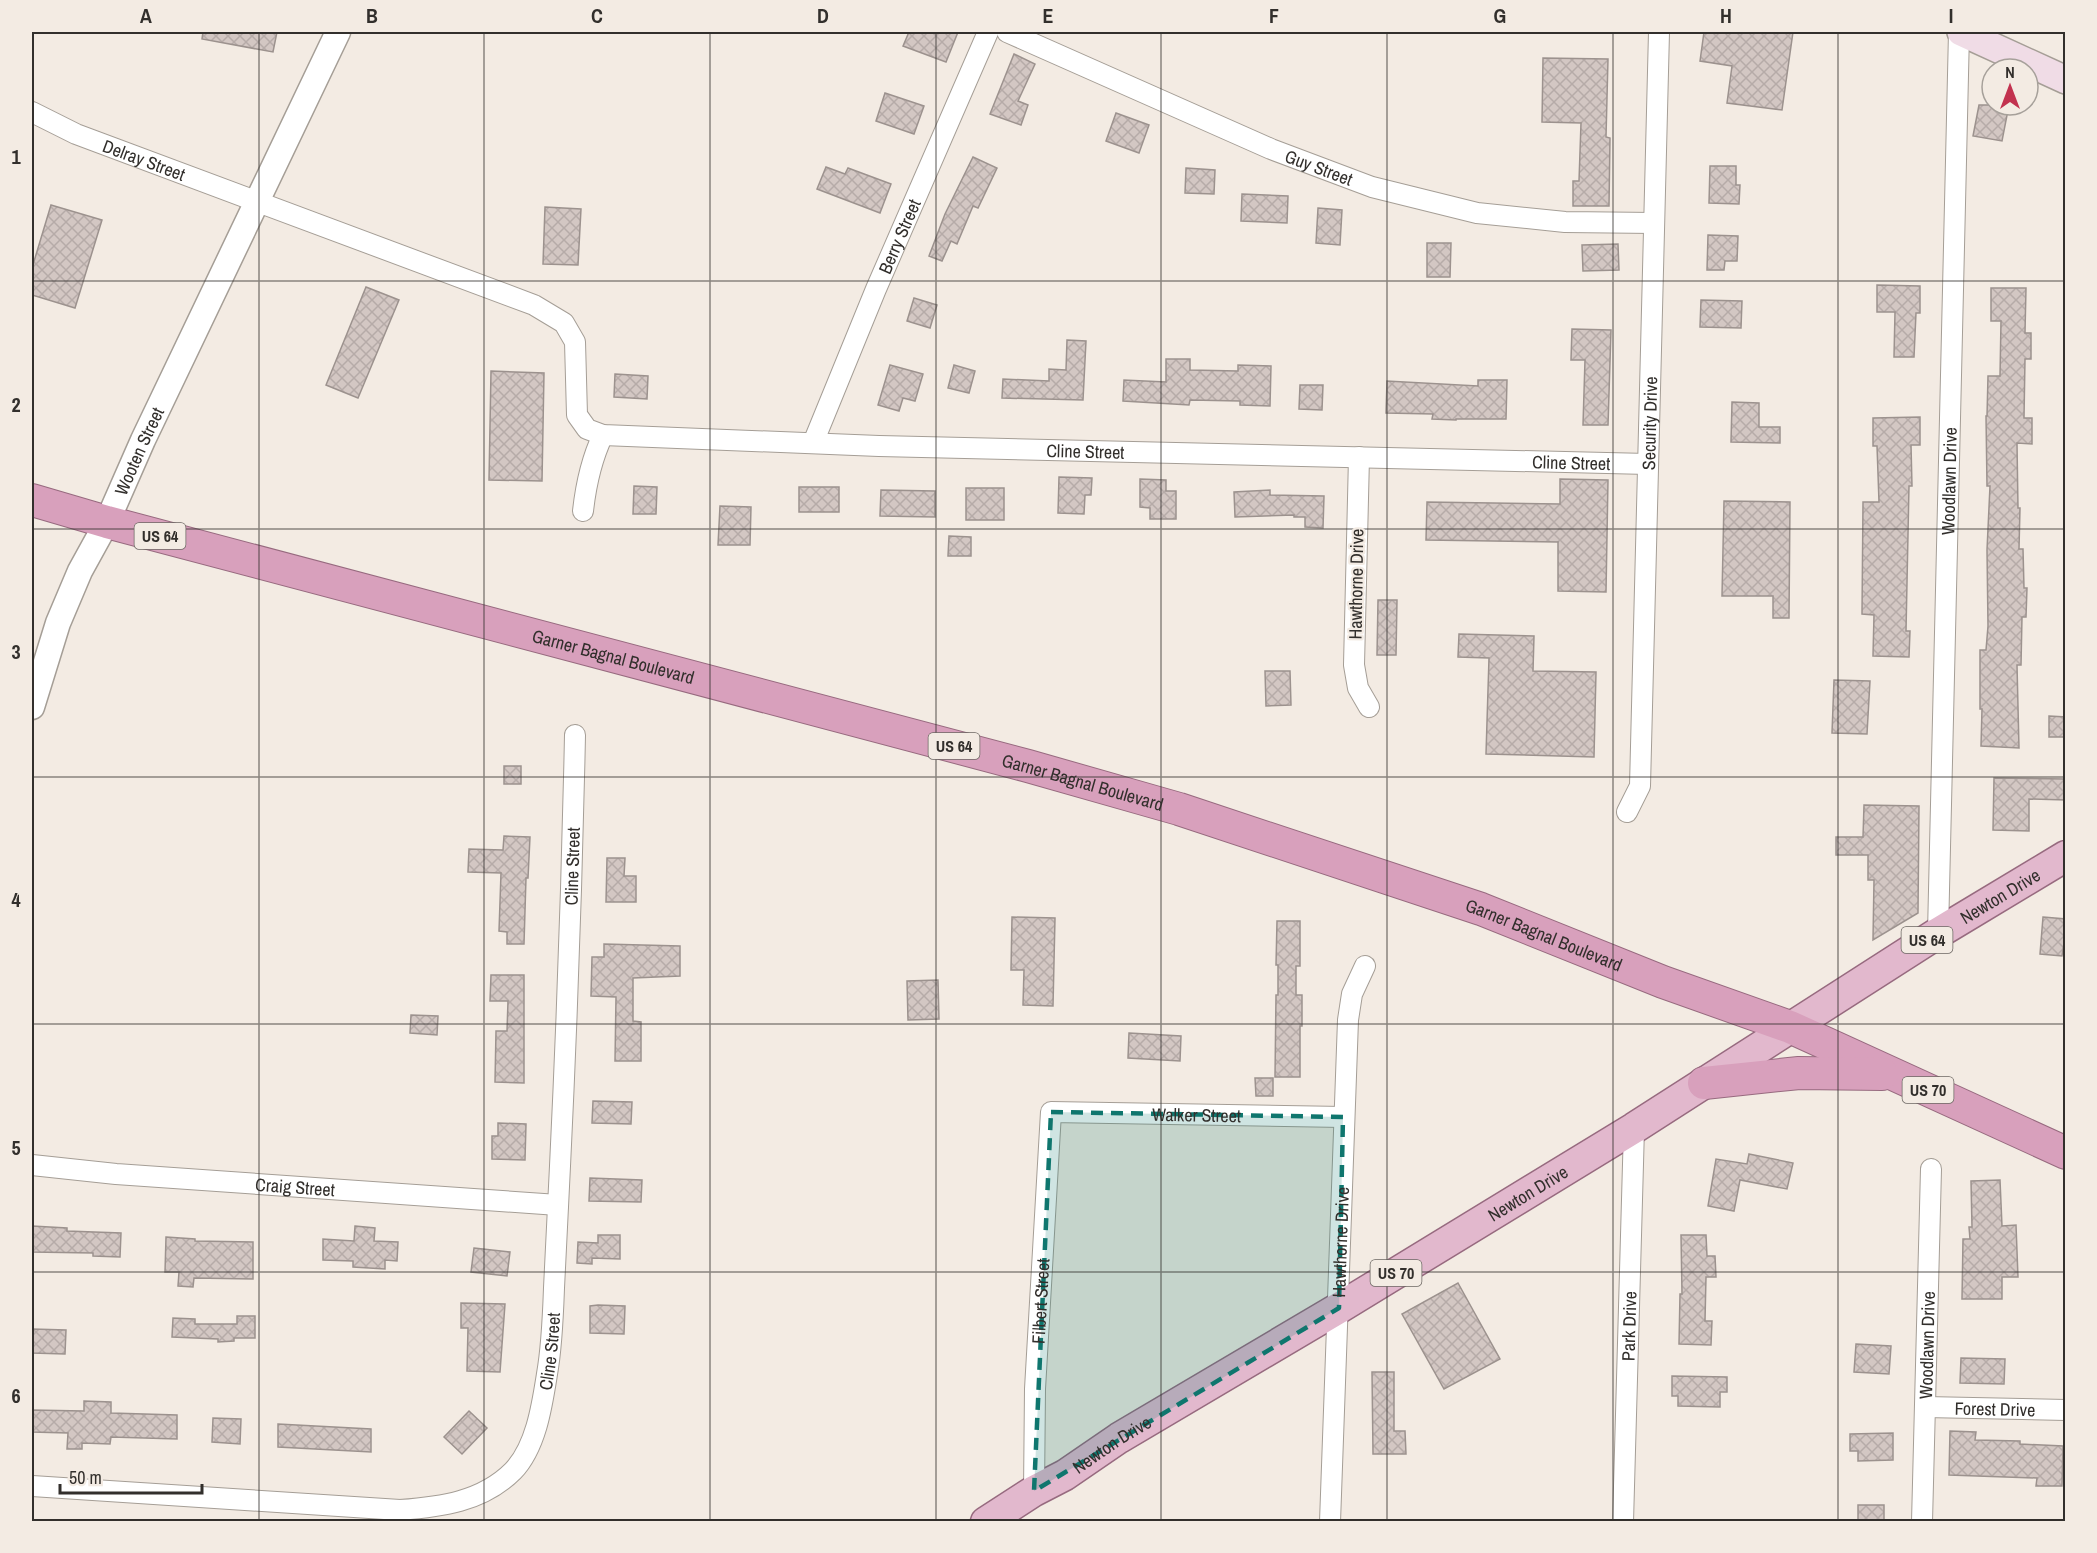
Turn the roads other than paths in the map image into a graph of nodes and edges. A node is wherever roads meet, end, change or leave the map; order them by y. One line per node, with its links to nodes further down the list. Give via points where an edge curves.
1 (338, 32): 8 (street, Wooten Street)
2 (988, 32): 11 (street, Berry Street)
3 (1007, 32): 9 (street, Guy Street, via 1271,149 1372,187 1477,213 1565,222)
4 (1659, 32): 9 (street, Security Drive)
5 (1960, 32): 6 (main road); 22 (street, Woodlawn Drive)
6 (2066, 80)
7 (32, 112): 8 (street, Delray Street, via 76,134)
8 (257, 202): 10 (street, via 534,306 564,323 575,342 577,415 587,429); 16 (street, Wooten Street)
9 (1654, 223): 13 (street, Security Drive)
10 (603, 435): 11 (street, Cline Street); 15 (street, via 589,471)
11 (813, 443): 12 (street, Cline Street)
12 (1359, 457): 13 (street, Cline Street); 18 (street, Hawthorne Drive, via 1354,665 1358,688)
13 (1648, 464): 20 (street, Security Drive, via 1640,786)
14 (32, 500): 16 (highway, Garner Bagnal Boulevard / US 64)
15 (583, 511)
16 (107, 522): 17 (street, Wooten Street, via 58,623); 24 (highway, Garner Bagnal Boulevard / US 64, via 1179,809 1481,909 1663,982)
17 (33, 695)
18 (1369, 707)
19 (575, 735): 33 (street, Cline Street, via 570,969)
20 (1627, 812)
21 (2066, 856): 22 (main road, Newton Drive / US 64)
22 (1938, 933): 24 (main road, Newton Drive / US 64)
23 (1365, 966): 28 (street, Hawthorne Drive, via 1352,994 1348,1020)
24 (1790, 1027): 25 (highway, Garner Bagnal Boulevard / US 70); 26 (main road, Newton Drive / US 70)
25 (1893, 1074): 26 (highway, via 1799,1073); 30 (highway, Garner Bagnal Boulevard / US 70)
26 (1704, 1083): 29 (main road, Newton Drive / US 70)
27 (1051, 1112): 28 (street, Walker Street); 38 (street, Filbert Street, via 1035,1389)
28 (1343, 1117): 34 (street, Hawthorne Drive)
29 (1634, 1128): 34 (main road, Newton Drive / US 70); 41 (street, Park Drive)
30 (2066, 1153)
31 (32, 1165): 33 (street, Craig Street)
32 (1931, 1169): 35 (street, Woodlawn Drive)
33 (558, 1205): 37 (street, Cline Street, via 547,1373 537,1423 527,1450 513,1471 489,1489 439,1507 400,1510)
34 (1339, 1308): 38 (main road, Newton Drive / US 70); 40 (street, Hawthorne Drive)
35 (1925, 1407): 36 (street, Forest Drive); 42 (street, Woodlawn Drive)
36 (2066, 1410)
37 (32, 1486)
38 (1034, 1491): 39 (main road, Newton Drive / US 70)
39 (986, 1521)
40 (1330, 1521)
41 (1623, 1521)
42 (1922, 1521)

